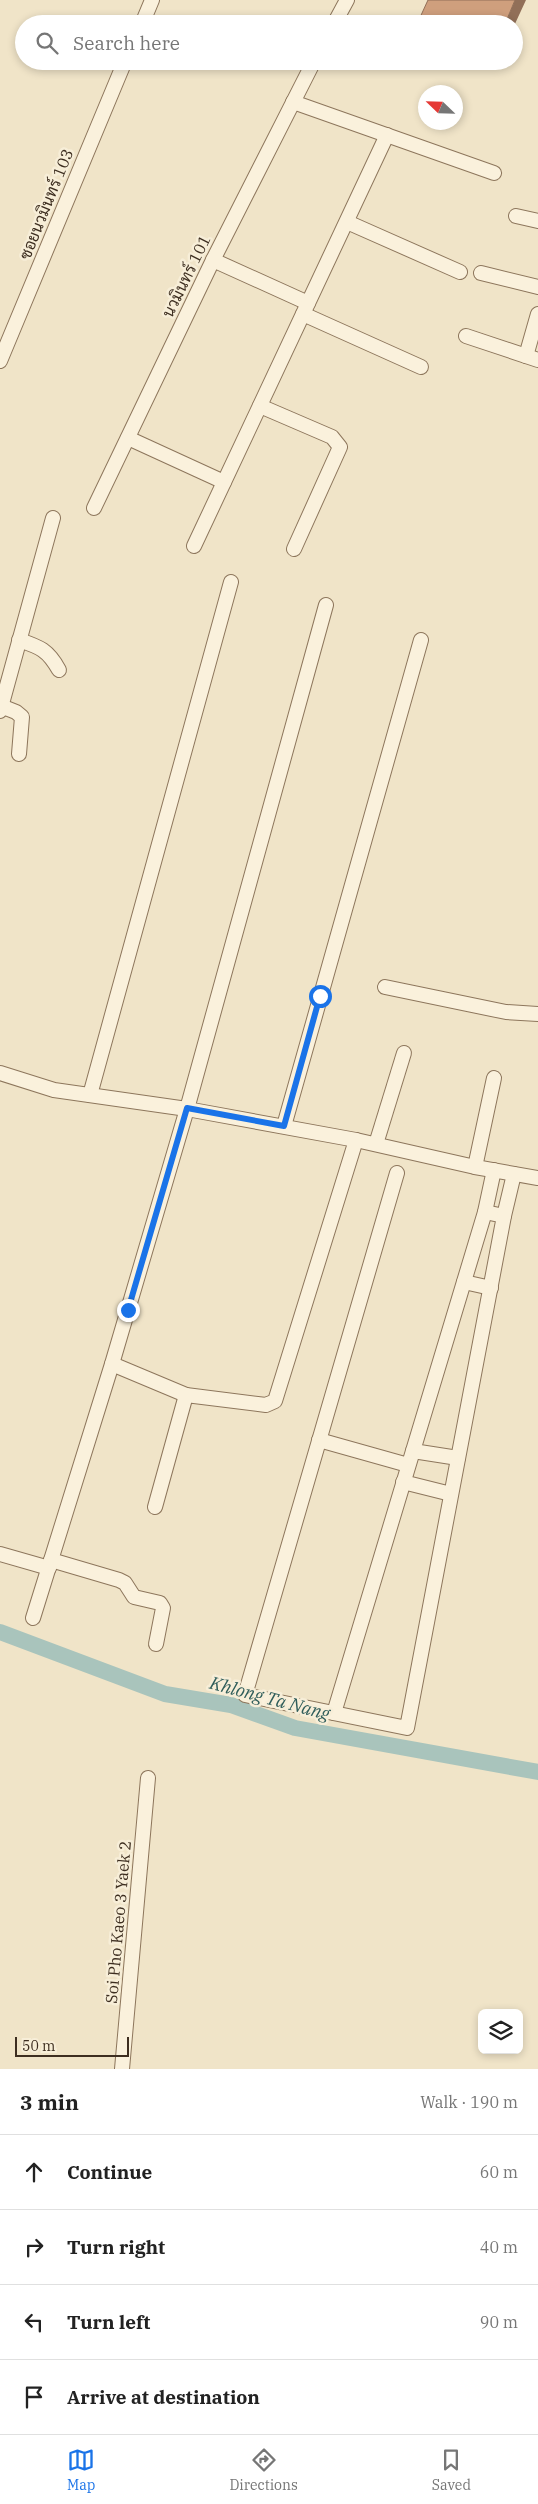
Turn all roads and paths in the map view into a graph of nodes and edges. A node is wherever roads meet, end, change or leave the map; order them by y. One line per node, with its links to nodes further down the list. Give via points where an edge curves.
1 (152, 0): 3 (street)
2 (347, 0): 4 (street)
3 (146, 15)
4 (339, 15)
5 (121, 70): 21 (street, ซอยนวมินทร์ 103)
6 (309, 70): 7 (street, นวมินทร์ 101)
7 (293, 102): 8 (street); 13 (street, นวมินทร์ 101)
8 (388, 135): 9 (street); 12 (street)
9 (494, 173)
10 (516, 216): 11 (street)
11 (538, 221)
12 (346, 222): 14 (street); 17 (street)
13 (213, 260): 17 (street); 24 (street, นวมินทร์ 101)
14 (460, 272)
15 (481, 273): 16 (street)
16 (538, 287)
17 (306, 309): 22 (street); 23 (street)
18 (538, 314): 20 (street)
19 (466, 336): 20 (street)
20 (532, 358)
21 (0, 360)
22 (421, 367)
23 (260, 406): 25 (street); 29 (street, via 332,437 340,447)
24 (128, 438): 25 (street); 26 (street, นวมินทร์ 101)
25 (224, 482): 28 (street)
26 (94, 508)
27 (53, 518): 32 (street)
28 (194, 546)
29 (294, 549)
30 (231, 582): 42 (street)
31 (326, 605): 43 (street)
32 (19, 640): 34 (street, via 40,647 51,655); 35 (street)
33 (421, 640): 44 (street)
34 (59, 670)
35 (1, 708): 36 (street, via 16,712 22,718)
36 (18, 754)
37 (385, 987): 38 (street, via 506,1012)
38 (538, 1014)
39 (404, 1052): 46 (street)
40 (0, 1073): 42 (street, via 45,1088)
41 (494, 1078): 47 (street)
42 (90, 1095): 43 (street)
43 (187, 1108): 44 (street); 56 (street)
44 (284, 1126): 45 (street)
45 (356, 1140): 46 (street); 57 (street, via 275,1401 266,1405)
46 (376, 1144): 47 (street)
47 (475, 1167): 48 (street)
48 (494, 1170): 50 (street); 52 (street)
49 (397, 1173): 58 (street)
50 (514, 1174): 51 (street); 53 (street)
51 (538, 1178)
52 (486, 1212): 53 (street); 54 (street)
53 (504, 1216): 55 (street)
54 (464, 1282): 55 (street); 59 (street)
55 (491, 1288): 60 (street)
56 (112, 1364): 57 (street); 66 (street)
57 (186, 1395): 64 (street)
58 (319, 1440): 61 (street); 69 (street, via 245,1695)
59 (413, 1451): 60 (street); 61 (street)
60 (458, 1458): 63 (street)
61 (408, 1465): 62 (street)
62 (404, 1482): 63 (street); 69 (street)
63 (451, 1494): 69 (street, via 407,1728)
64 (154, 1506)
65 (0, 1554): 66 (street)
66 (50, 1564): 67 (street); 68 (street, via 119,1580 125,1583 134,1597 160,1603 163,1608)
67 (33, 1618)
68 (156, 1644)
69 (334, 1713)
70 (148, 1778): 71 (street, Soi Pho Kaeo 3 Yaek 2)
71 (122, 2069)

